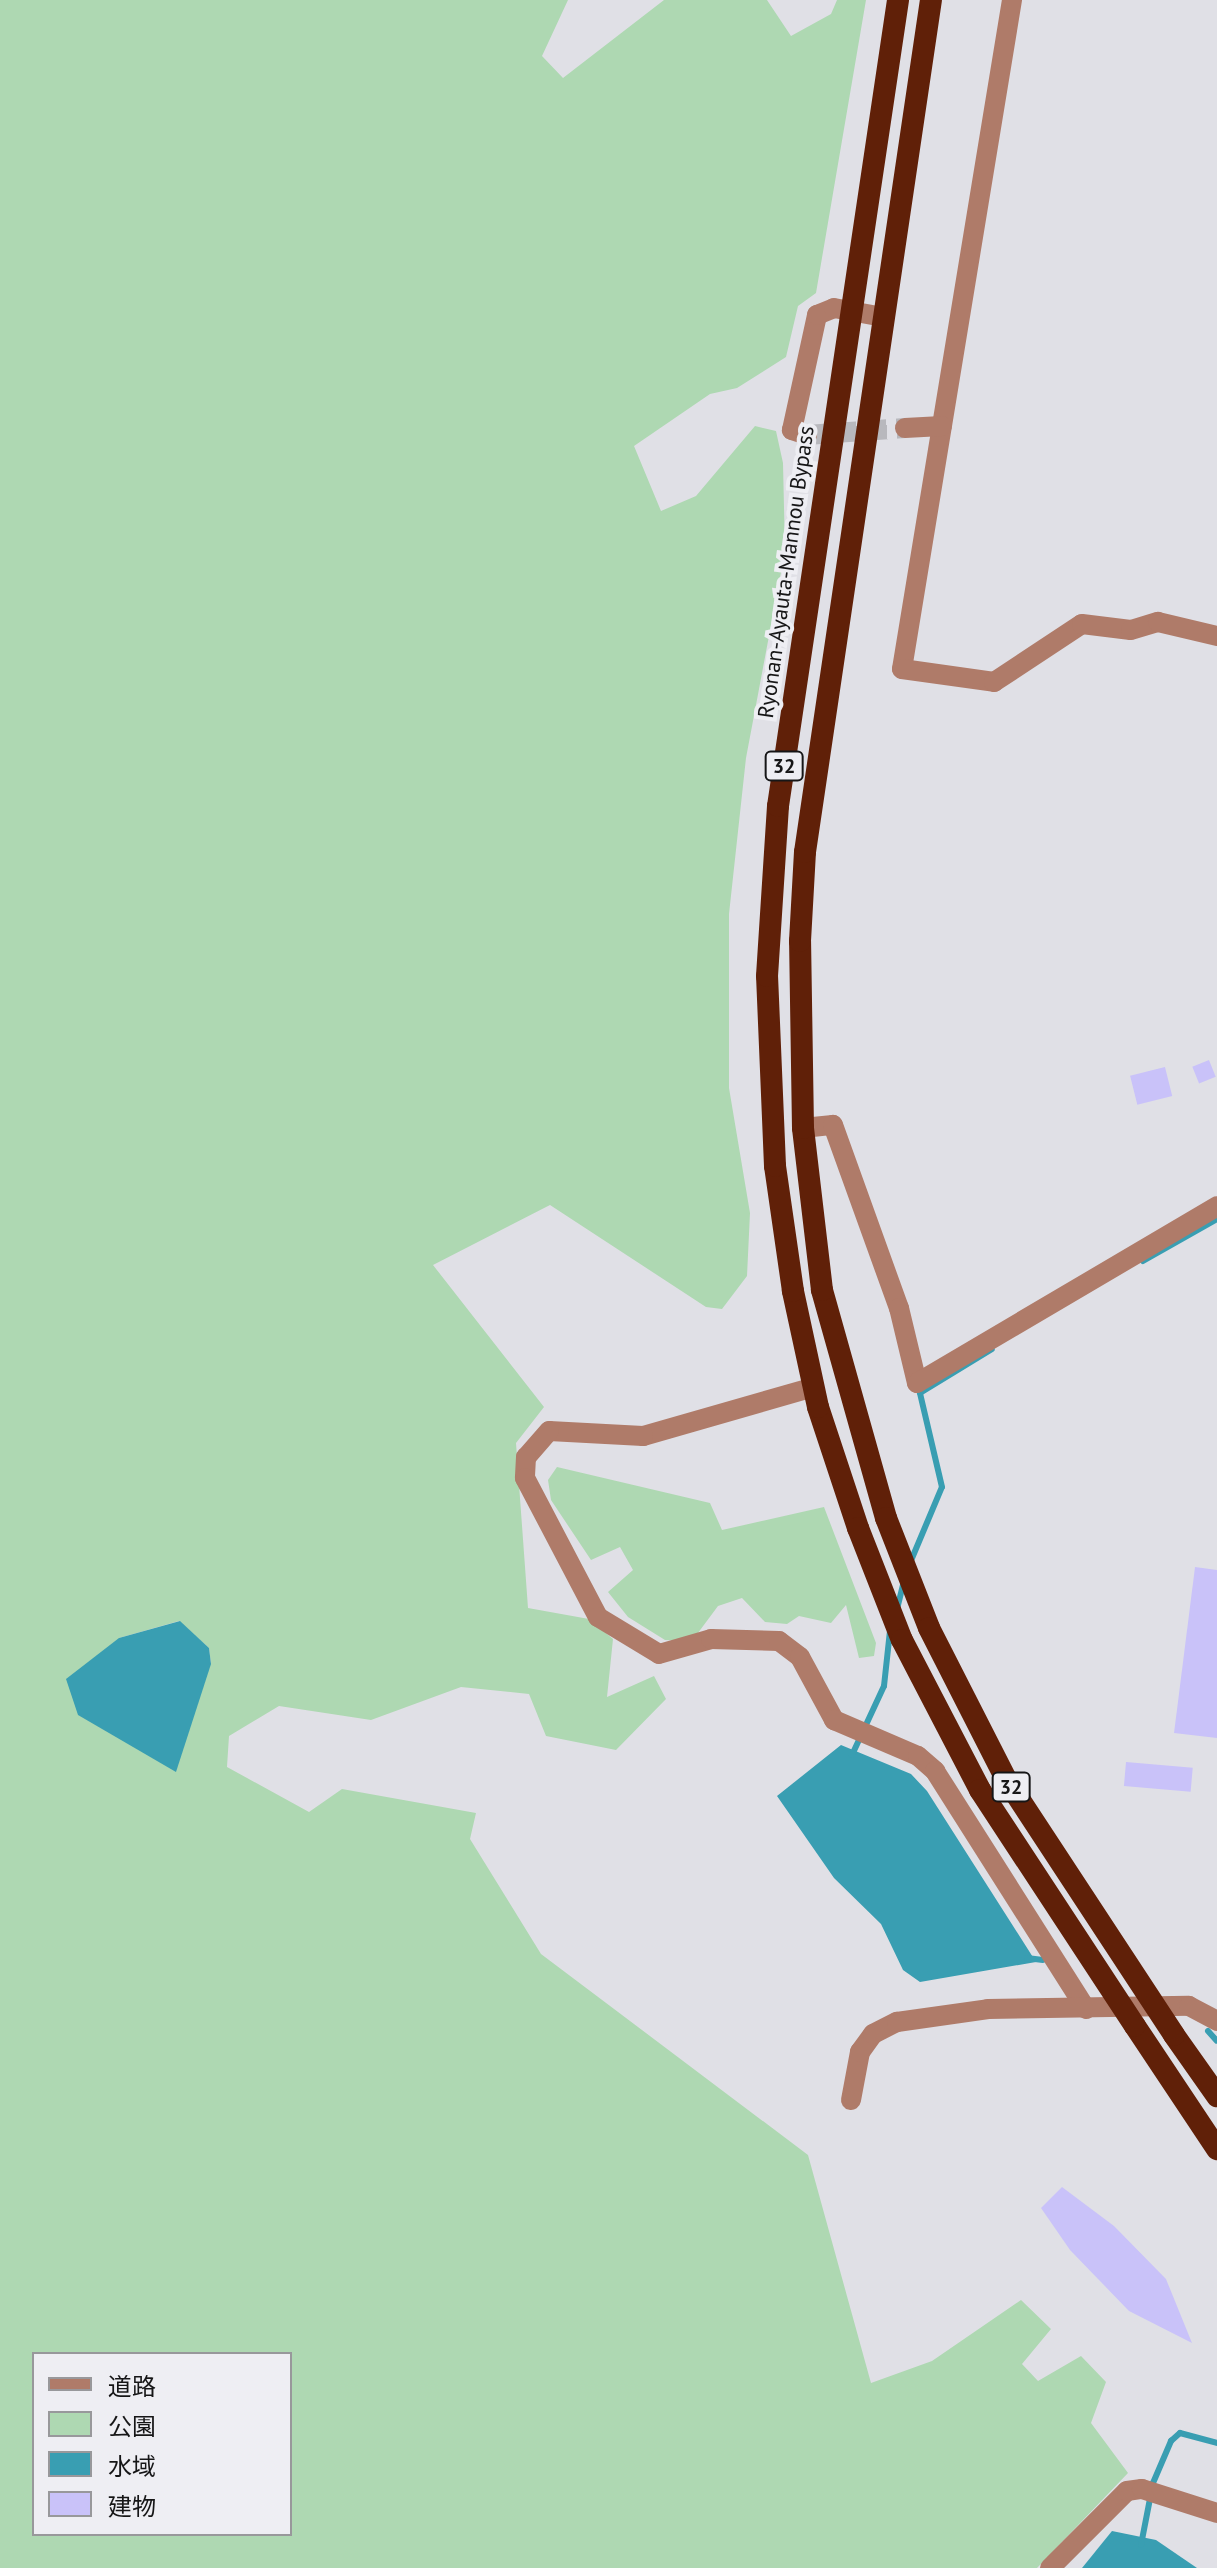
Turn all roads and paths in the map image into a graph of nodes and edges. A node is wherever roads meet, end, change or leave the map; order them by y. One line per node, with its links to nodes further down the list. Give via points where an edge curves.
1 (898, 0): 4 (highway, Ryonan-Ayauta-Mannou Bypass / 32)
2 (931, 0): 5 (highway, 32)
3 (1012, 0): 6 (street)
4 (851, 312): 5 (street); 8 (street, via 834,308 817,315 792,430); 12 (highway, Ryonan-Ayauta-Mannou Bypass / 32, via 778,806 767,976 775,1166)
5 (883, 317): 10 (highway, 32, via 805,852)
6 (942, 426): 7 (street); 9 (street, via 902,669 994,682 1082,624 1131,630 1158,622)
7 (905, 428)
8 (807, 435)
9 (1217, 636)
10 (803, 1128): 11 (street, via 833,1125 899,1308 917,1383); 15 (highway, 32, bridge, via 822,1290 886,1518 929,1628 1006,1779)
11 (1217, 1206)
12 (814, 1387): 13 (street, via 643,1436 549,1431 526,1457 525,1478 598,1617 659,1654 711,1639 779,1641 800,1657 834,1720 935,1771); 17 (highway, Ryonan-Ayauta-Mannou Bypass / 32, bridge, via 858,1528 902,1640 980,1790)
13 (1086, 2009): 14 (street, via 1189,2006); 16 (street, via 988,2009 897,2022 873,2034 860,2052)
14 (1217, 2021)
15 (1217, 2096)
16 (851, 2100)
17 (1217, 2149)
18 (1217, 2513): 19 (street, via 1152,2492 1113,2498)
19 (1050, 2568)

